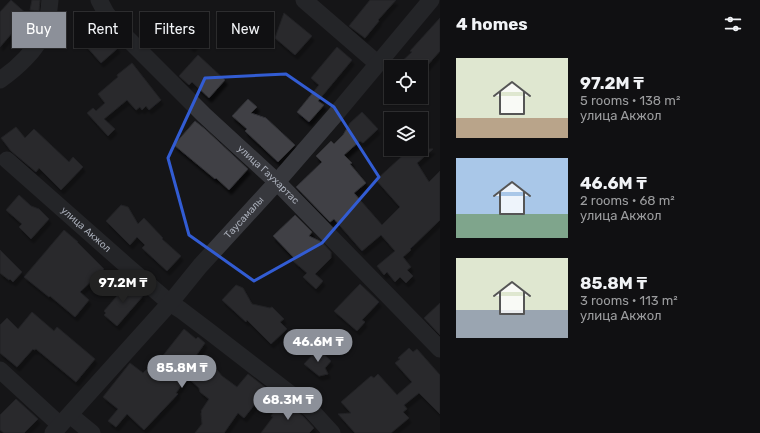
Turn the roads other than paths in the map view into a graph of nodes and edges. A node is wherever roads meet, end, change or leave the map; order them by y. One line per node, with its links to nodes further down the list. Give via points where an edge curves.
1 (50, 0): 6 (street, via 44,33 32,52)
2 (99, 0): 8 (street, улица Гаухартас, via 123,34 204,115)
3 (304, 0): 5 (street)
4 (431, 0): 5 (street, Таусамалы)
5 (378, 64): 8 (street, Таусамалы)
6 (0, 80)
7 (7, 160): 9 (street, улица Акжол)
8 (277, 182): 9 (street, Таусамалы, via 200,266); 10 (street, улица Гаухартас)
9 (170, 303): 12 (street, Таусамалы); 14 (street, улица Акжол, via 310,409)
10 (440, 349)
11 (0, 370): 12 (street)
12 (61, 424): 13 (street)
13 (92, 433)
14 (332, 433)

